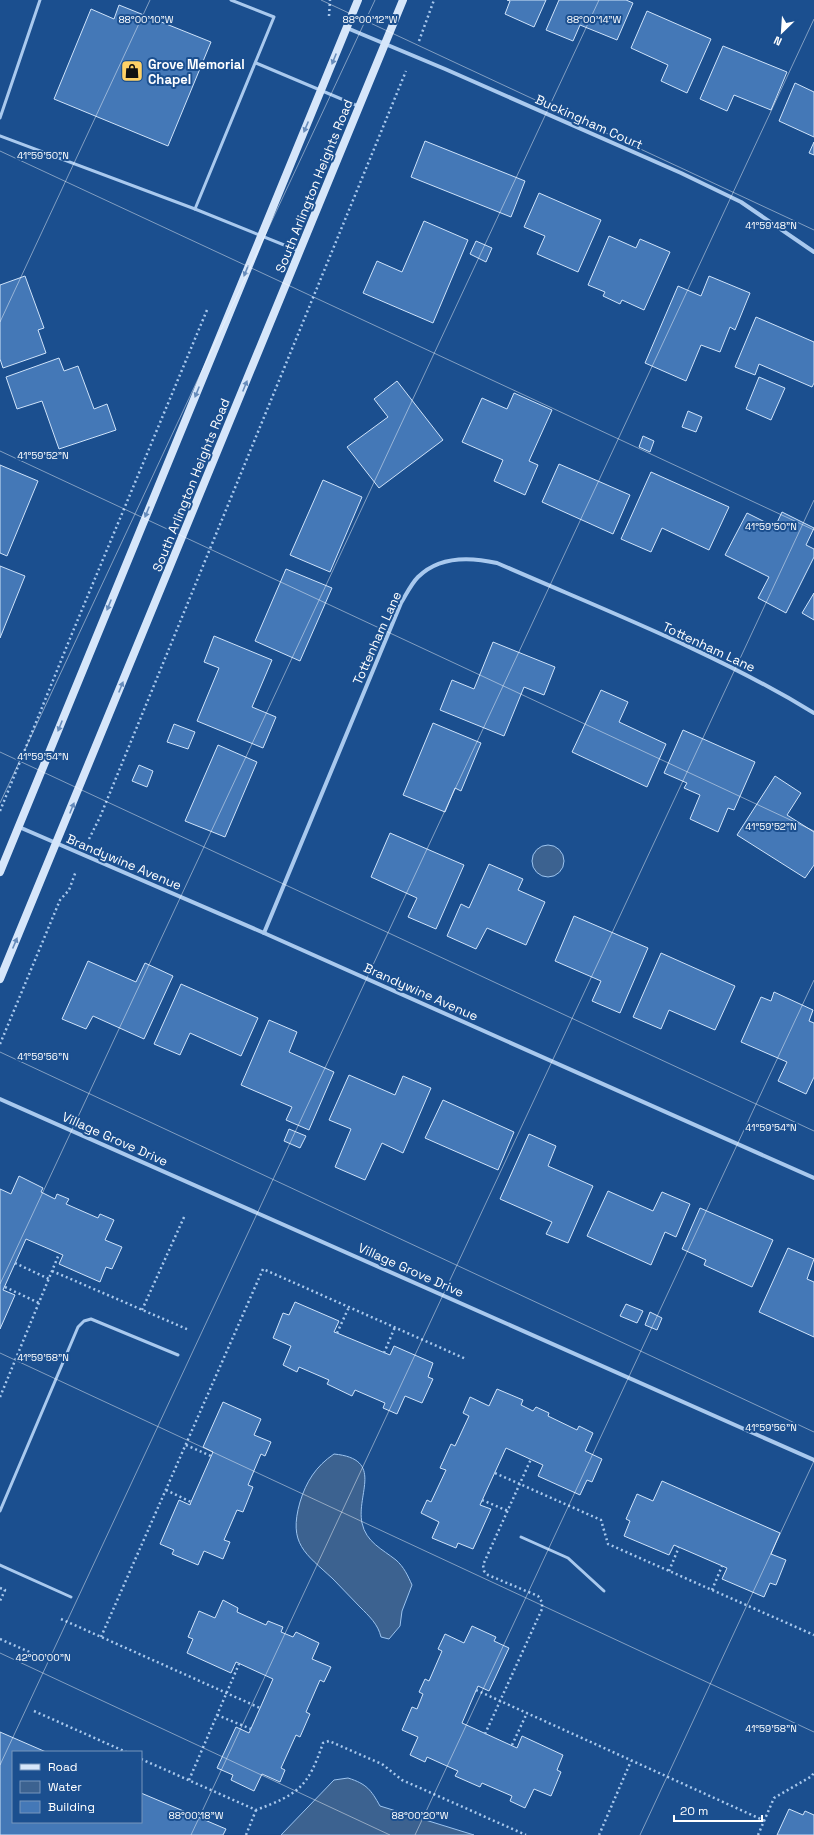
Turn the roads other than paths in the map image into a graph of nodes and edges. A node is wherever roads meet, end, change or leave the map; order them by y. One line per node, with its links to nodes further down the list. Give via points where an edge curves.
1 (40, 0): 10 (lane)
2 (231, 0): 7 (lane, via 274,17)
3 (358, 0): 5 (main road)
4 (403, 0): 6 (main road, South Arlington Heights Road)
5 (347, 28): 6 (street, Buckingham Court); 8 (main road, one-way to 8)
6 (385, 45): 9 (main road, South Arlington Heights Road); 15 (street, Buckingham Court, via 445,69 735,199 776,224)
7 (256, 63): 8 (lane); 12 (lane)
8 (321, 91): 9 (lane); 13 (main road, one-way to 13)
9 (360, 106): 14 (main road, South Arlington Heights Road)
10 (0, 118)
11 (0, 136): 12 (lane)
12 (195, 209): 13 (lane)
13 (261, 235): 14 (lane); 17 (main road, one-way to 17)
14 (300, 252): 18 (main road, South Arlington Heights Road, one-way to 14)
15 (814, 252)
16 (814, 713): 20 (street, Tottenham Lane, via 711,657 497,563 478,558 454,560 433,567 418,577 401,603)
17 (19, 827): 18 (street, Brandywine Avenue); 19 (main road)
18 (57, 844): 20 (street, Brandywine Avenue); 21 (main road, South Arlington Heights Road, one-way to 18)
19 (0, 872)
20 (264, 933): 23 (street, Brandywine Avenue)
21 (0, 979)
22 (0, 1099): 25 (street, Village Grove Drive)
23 (814, 1178)
24 (178, 1355): 26 (lane, via 91,1319 84,1321 78,1327)
25 (814, 1460)
26 (0, 1511)
27 (521, 1536): 29 (lane, via 568,1558)
28 (0, 1566): 30 (lane)
29 (604, 1591)
30 (71, 1597)

